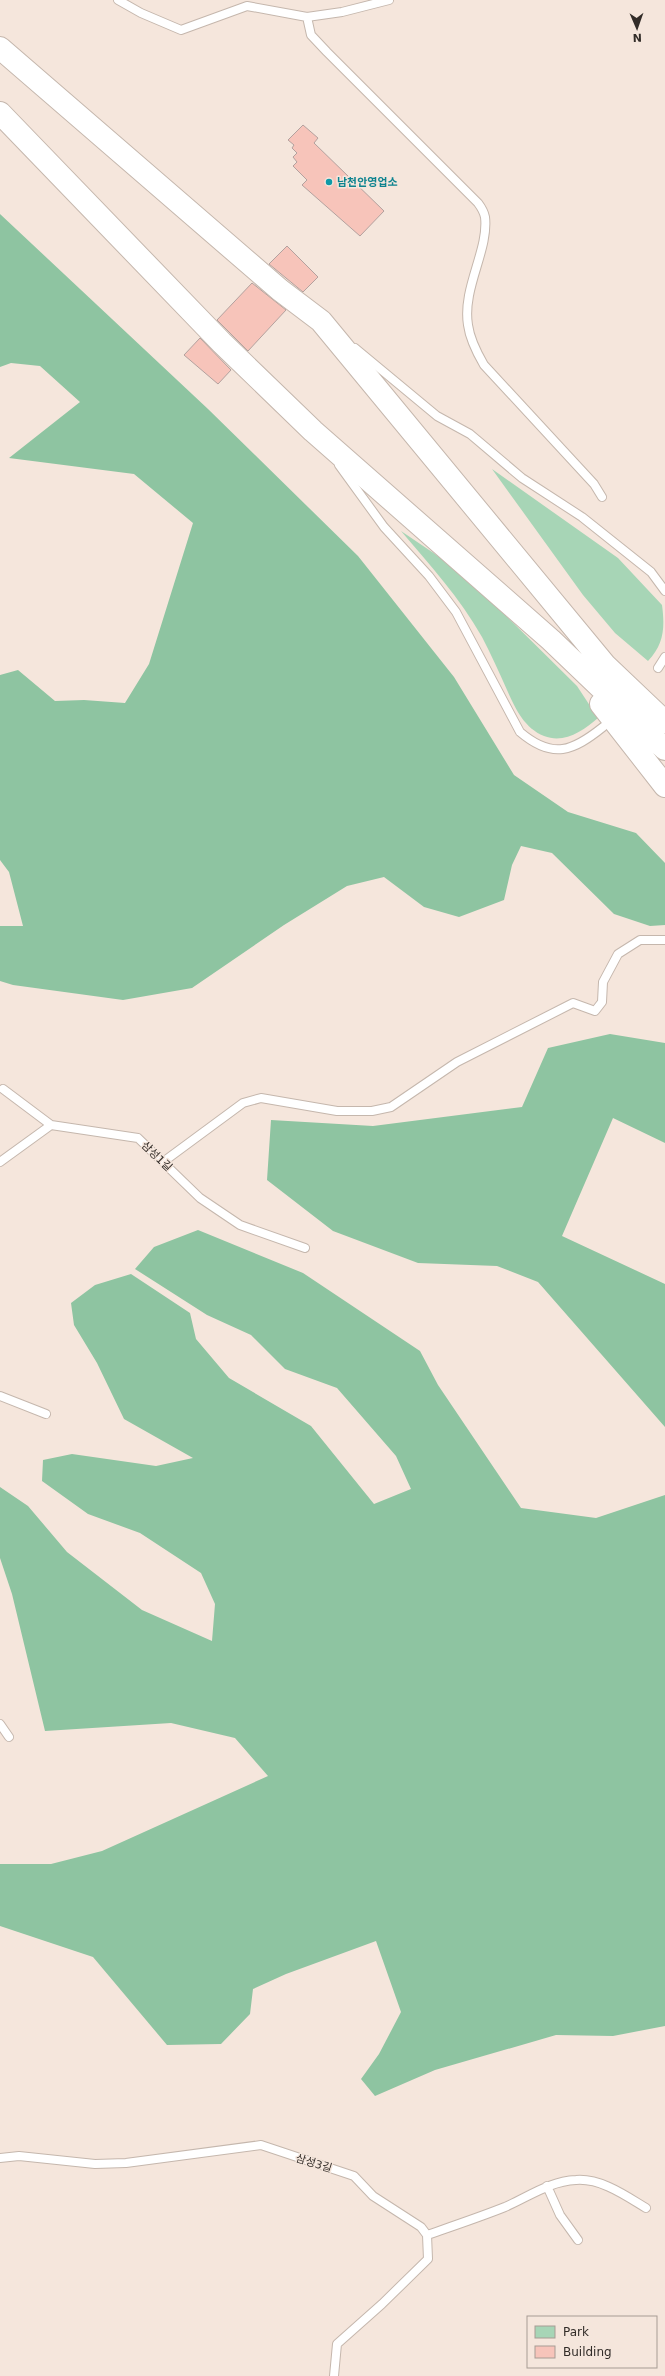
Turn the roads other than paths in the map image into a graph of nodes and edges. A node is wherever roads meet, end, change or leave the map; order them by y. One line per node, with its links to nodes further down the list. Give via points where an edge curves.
1 (118, 0): 3 (lane, via 181,30 247,6)
2 (389, 0): 3 (lane, via 342,12)
3 (308, 17): 8 (lane, via 311,35 478,203 485,215 485,228 468,295 467,325 473,344 484,365 594,484)
4 (0, 48): 6 (highway, via 280,290)
5 (0, 113): 7 (highway, via 222,343)
6 (322, 320): 9 (lane, via 437,416 470,434 522,478 611,539 651,572); 12 (highway)
7 (313, 431): 10 (highway); 16 (lane, via 384,527 429,576 456,612 520,732 534,744 552,750 583,743)
8 (602, 497)
9 (665, 591)
10 (551, 640): 17 (highway); 18 (highway)
11 (665, 657): 13 (lane)
12 (605, 665): 14 (highway); 15 (highway)
13 (658, 668)
14 (665, 699)
15 (665, 722)
16 (603, 726)
17 (665, 749)
18 (665, 786)
19 (665, 940): 23 (lane, via 640,940 618,954 603,982 602,1002 595,1010 573,1003 457,1062 391,1107 372,1111 337,1111 261,1098 243,1103)
20 (3, 1089): 21 (lane)
21 (51, 1125): 22 (lane); 23 (lane, 삼성1길, via 138,1138)
22 (0, 1162)
23 (163, 1162): 24 (lane, 삼성1길, via 200,1198 240,1225)
24 (305, 1248)
25 (0, 1396): 26 (lane)
26 (46, 1414)
27 (0, 1724): 28 (lane)
28 (9, 1737)
29 (0, 2158): 32 (lane, 삼성3길, via 19,2156 94,2164 126,2163 261,2145 354,2176 373,2196 421,2227)
30 (547, 2186): 31 (lane, via 576,2180 595,2182); 32 (lane, via 505,2207); 33 (lane, via 560,2215)
31 (646, 2208)
32 (427, 2235): 34 (lane, via 428,2259 337,2344)
33 (578, 2240)
34 (334, 2376)

